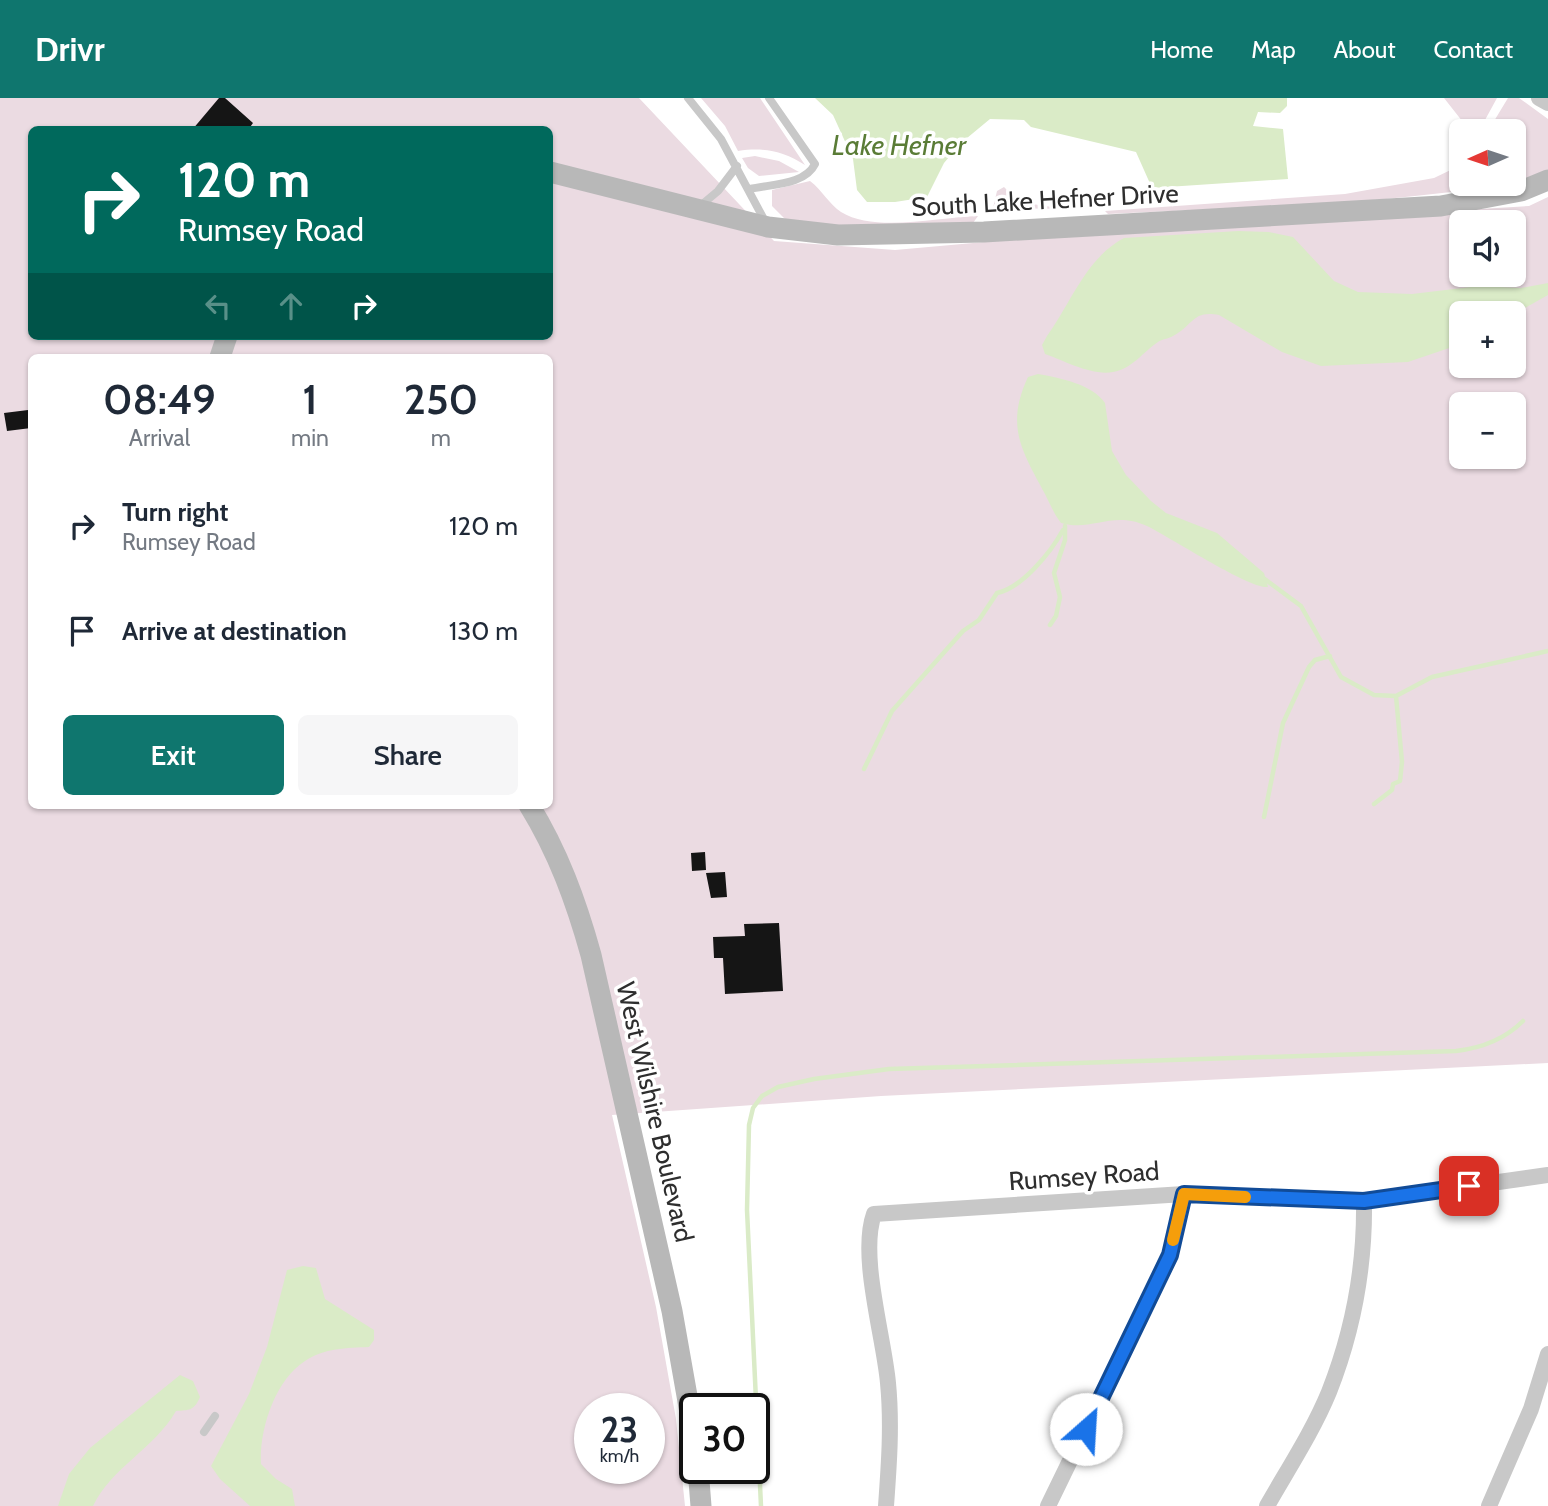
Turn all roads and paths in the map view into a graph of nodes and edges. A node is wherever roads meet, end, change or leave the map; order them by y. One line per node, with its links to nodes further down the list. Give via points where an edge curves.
1 (688, 98): 5 (lane, via 710,122)
2 (768, 98): 8 (lane, via 815,164 810,174 801,178)
3 (1539, 98): 4 (street)
4 (1548, 103)
5 (737, 166): 8 (lane); 9 (lane)
6 (553, 173): 9 (street, South Lake Hefner Drive)
7 (1548, 180): 10 (street, South Lake Hefner Drive, via 1521,191 1441,206 897,236 838,236)
8 (750, 189): 10 (lane)
9 (696, 210): 10 (street, South Lake Hefner Drive)
10 (768, 227)
11 (531, 809): 16 (street, West Wilshire Boulevard, via 552,843 580,915 672,1311)
12 (1548, 1175): 14 (street, Rumsey Road)
13 (1184, 1194): 14 (street, Rumsey Road); 21 (street, Rumsey Road, via 874,1214 869,1241 888,1384); 22 (street, via 1170,1255)
14 (1364, 1201): 23 (street, via 1359,1285 1342,1354 1328,1394)
15 (1548, 1354): 24 (street, via 1531,1409)
16 (687, 1393)
17 (215, 1416): 18 (lane)
18 (204, 1432)
19 (699, 1484): 20 (street)
20 (701, 1506)
21 (886, 1506)
22 (1048, 1506)
23 (1267, 1506)
24 (1489, 1506)

